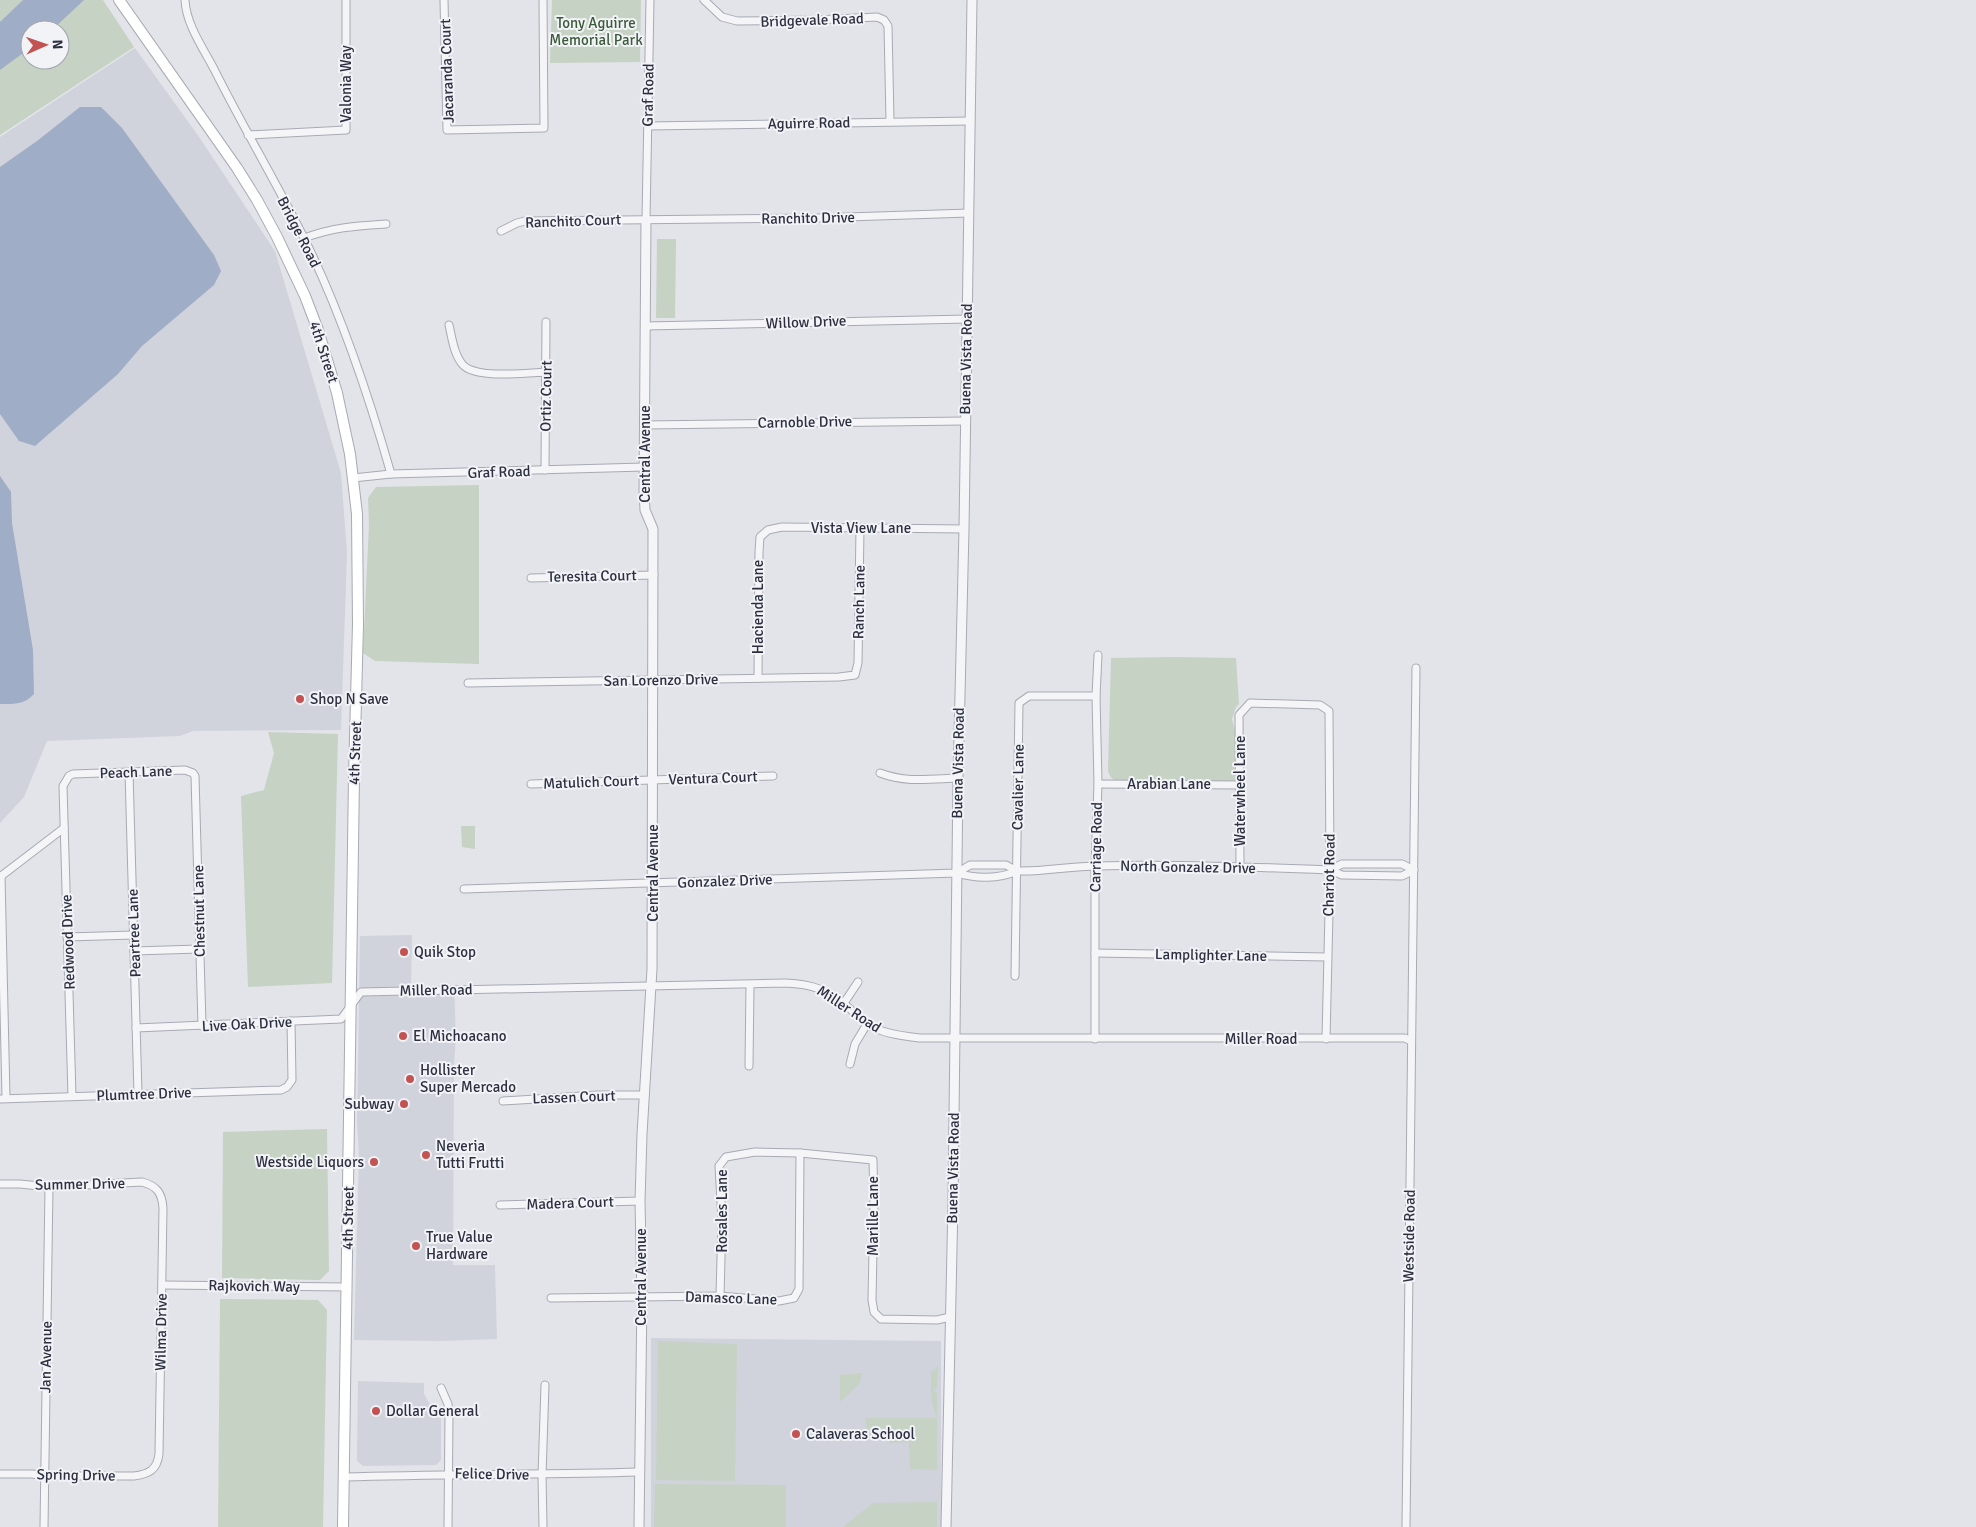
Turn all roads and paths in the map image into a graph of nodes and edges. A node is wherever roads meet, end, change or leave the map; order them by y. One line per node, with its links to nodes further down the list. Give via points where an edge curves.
1 (185, 0): 12 (street, Bridge Road, via 190,22)
2 (346, 0): 12 (street, Valonia Way, via 346,130)
3 (444, 0): 4 (street, Jacaranda Court, via 447,130 544,128)
4 (543, 0)
5 (650, 0): 11 (street, Graf Road)
6 (704, 0): 9 (street, Bridgevale Road, via 722,17 738,21 877,17 884,20 888,26)
7 (972, 0): 10 (street, Buena Vista Road)
8 (121, 4): 28 (main road, 4th Street, via 237,168 277,237 318,330 337,393)
9 (890, 121): 10 (street, Aguirre Road); 11 (street, Aguirre Road)
10 (970, 121): 13 (street, Buena Vista Road)
11 (648, 126): 14 (street, Graf Road)
12 (248, 135): 17 (street, Bridge Road)
13 (968, 213): 14 (street, Ranchito Drive); 18 (street, Buena Vista Road)
14 (646, 220): 16 (street, Ranchito Court, via 525,221); 21 (street, Central Avenue)
15 (386, 224): 17 (street, via 341,227)
16 (501, 231)
17 (304, 238): 27 (street, Bridge Road, via 352,347)
18 (967, 319): 21 (street, Willow Drive); 23 (street, Buena Vista Road)
19 (546, 322): 22 (street, Ortiz Court)
20 (449, 325): 22 (street, via 460,360 470,370 483,373)
21 (646, 326): 24 (street, Central Avenue)
22 (546, 372): 26 (street, Ortiz Court)
23 (965, 421): 24 (street, Carnoble Drive); 30 (street, Buena Vista Road)
24 (645, 425): 25 (street, Central Avenue)
25 (644, 468): 26 (street, Graf Road); 32 (street, Central Avenue, via 644,506 653,529)
26 (545, 470): 27 (street, Graf Road)
27 (391, 474): 28 (street, Graf Road)
28 (353, 478): 73 (main road, 4th Street, via 357,514 358,615)
29 (860, 528): 30 (street, Vista View Lane); 31 (street, Vista View Lane, via 782,528 768,530); 36 (street, Ranch Lane, via 858,663)
30 (964, 529): 45 (street, Buena Vista Road)
31 (760, 536): 37 (street, Hacienda Lane)
32 (654, 575): 33 (street, Teresita Court); 38 (street, Central Avenue)
33 (530, 578)
34 (1098, 656): 40 (street, Carriage Road)
35 (1416, 668): 56 (street, Westside Road)
36 (854, 675): 37 (street, San Lorenzo Drive, via 839,678)
37 (758, 678): 38 (street, San Lorenzo Drive)
38 (653, 680): 39 (street, San Lorenzo Drive); 46 (street, Central Avenue)
39 (468, 683)
40 (1096, 696): 48 (street, Carriage Road); 57 (street, Cavalier Lane, via 1029,696 1019,703)
41 (1329, 711): 49 (street, Waterwheel Lane, via 1320,705 1250,703 1240,715); 55 (street, Chariot Road)
42 (129, 772): 50 (street, Peach Lane, via 73,774); 51 (street, Peach Lane, via 190,771 195,776); 62 (street, Peartree Lane)
43 (880, 773): 45 (street, via 906,780)
44 (773, 776): 46 (street, Ventura Court)
45 (958, 778): 58 (street, Buena Vista Road)
46 (652, 780): 47 (street, Matulich Court); 60 (street, Central Avenue)
47 (530, 784)
48 (1098, 784): 49 (street, Arabian Lane); 53 (street, Carriage Road)
49 (1240, 785): 54 (street, Waterwheel Lane)
50 (63, 789): 52 (street, Redwood Drive)
51 (196, 797): 64 (street, Chestnut Lane)
52 (64, 828): 59 (street); 63 (street, Redwood Drive)
53 (1095, 866): 54 (street, North Gonzalez Drive); 57 (street, North Gonzalez Drive); 66 (street, Carriage Road)
54 (1240, 867): 55 (street, North Gonzalez Drive)
55 (1330, 870): 56 (street, North Gonzalez Drive, via 1342,875 1402,876); 56 (street, North Gonzalez Drive, via 1342,864 1402,864); 67 (street, Chariot Road)
56 (1414, 870): 81 (street, Westside Road)
57 (1017, 871): 58 (street, North Gonzalez Drive, via 1005,876 969,877); 58 (street, North Gonzalez Drive, via 1006,865 970,865); 68 (street, Cavalier Lane)
58 (957, 872): 60 (street, Gonzalez Drive); 79 (street, Buena Vista Road)
59 (0, 877): 87 (street)
60 (653, 883): 61 (street, Gonzalez Drive); 71 (street, Central Avenue)
61 (464, 889)
62 (134, 935): 63 (street); 65 (street, Peartree Lane)
63 (67, 937): 86 (street, Redwood Drive)
64 (199, 949): 65 (street); 76 (street, Chestnut Lane)
65 (134, 951): 77 (street, Peartree Lane)
66 (1095, 953): 67 (street, Lamplighter Lane); 80 (street, Carriage Road)
67 (1327, 957): 78 (street, Chariot Road)
68 (1015, 976)
69 (858, 982): 72 (street)
70 (750, 985): 71 (street, Miller Road); 72 (street, Miller Road, via 812,985); 83 (street)
71 (651, 987): 73 (street, Miller Road, via 361,992); 85 (street, Central Avenue)
72 (844, 1003): 75 (street, Miller Road)
73 (351, 1004): 74 (street, Live Oak Drive, via 340,1019); 97 (main road, 4th Street)
74 (291, 1021): 76 (street, Live Oak Drive); 84 (street, Plumtree Drive, via 292,1080 281,1090)
75 (867, 1024): 79 (street, Miller Road, via 900,1036); 82 (street, via 854,1044)
76 (202, 1026): 77 (street, Live Oak Drive)
77 (136, 1028): 84 (street, Peartree Lane)
78 (1326, 1038): 80 (street, Miller Road); 81 (street, Miller Road, via 1405,1038)
79 (954, 1039): 80 (street, Miller Road); 101 (street, Buena Vista Road)
80 (1095, 1039)
81 (1411, 1042): 117 (street, Westside Road)
82 (850, 1064)
83 (749, 1066)
84 (138, 1094): 86 (street, Plumtree Drive)
85 (645, 1095): 88 (street, Lassen Court); 94 (street, Central Avenue)
86 (72, 1096): 87 (street, Plumtree Drive)
87 (3, 1099)
88 (503, 1101)
89 (755, 1152): 90 (street, Marille Lane); 98 (street, Rosales Lane, via 726,1157 719,1166 722,1220)
90 (800, 1153): 98 (street, Damasco Lane, via 799,1289 794,1298 779,1301); 101 (street, Marille Lane, via 873,1160 874,1312 881,1319 937,1320)
91 (0, 1184): 92 (street, Summer Drive)
92 (49, 1187): 93 (street, Summer Drive, via 142,1182); 109 (street, Jan Avenue)
93 (159, 1190): 96 (street, Wilma Drive, via 163,1208)
94 (640, 1201): 95 (street, Madera Court); 99 (street, Central Avenue)
95 (500, 1205)
96 (162, 1285): 97 (street, Rajkovich Way); 104 (street, Wilma Drive, via 160,1454)
97 (347, 1287): 110 (main road, 4th Street)
98 (720, 1296): 99 (street, Damasco Lane)
99 (642, 1297): 100 (street, Damasco Lane); 105 (street, Central Avenue)
100 (551, 1298)
101 (950, 1316): 116 (street, Buena Vista Road)
102 (545, 1385): 108 (street)
103 (441, 1388): 107 (street, via 449,1414)
104 (151, 1472): 109 (street, Spring Drive, via 134,1476)
105 (640, 1472): 108 (street, Felice Drive); 115 (street, Central Avenue)
106 (0, 1474): 109 (street, Spring Drive)
107 (449, 1474): 108 (street, Felice Drive); 110 (street, Felice Drive); 113 (street)
108 (542, 1475): 114 (street)
109 (45, 1476): 111 (street, Jan Avenue)
110 (344, 1476): 112 (main road, 4th Street)
111 (44, 1527)
112 (343, 1527)
113 (448, 1527)
114 (543, 1527)
115 (639, 1527)
116 (946, 1527)
117 (1406, 1527)

